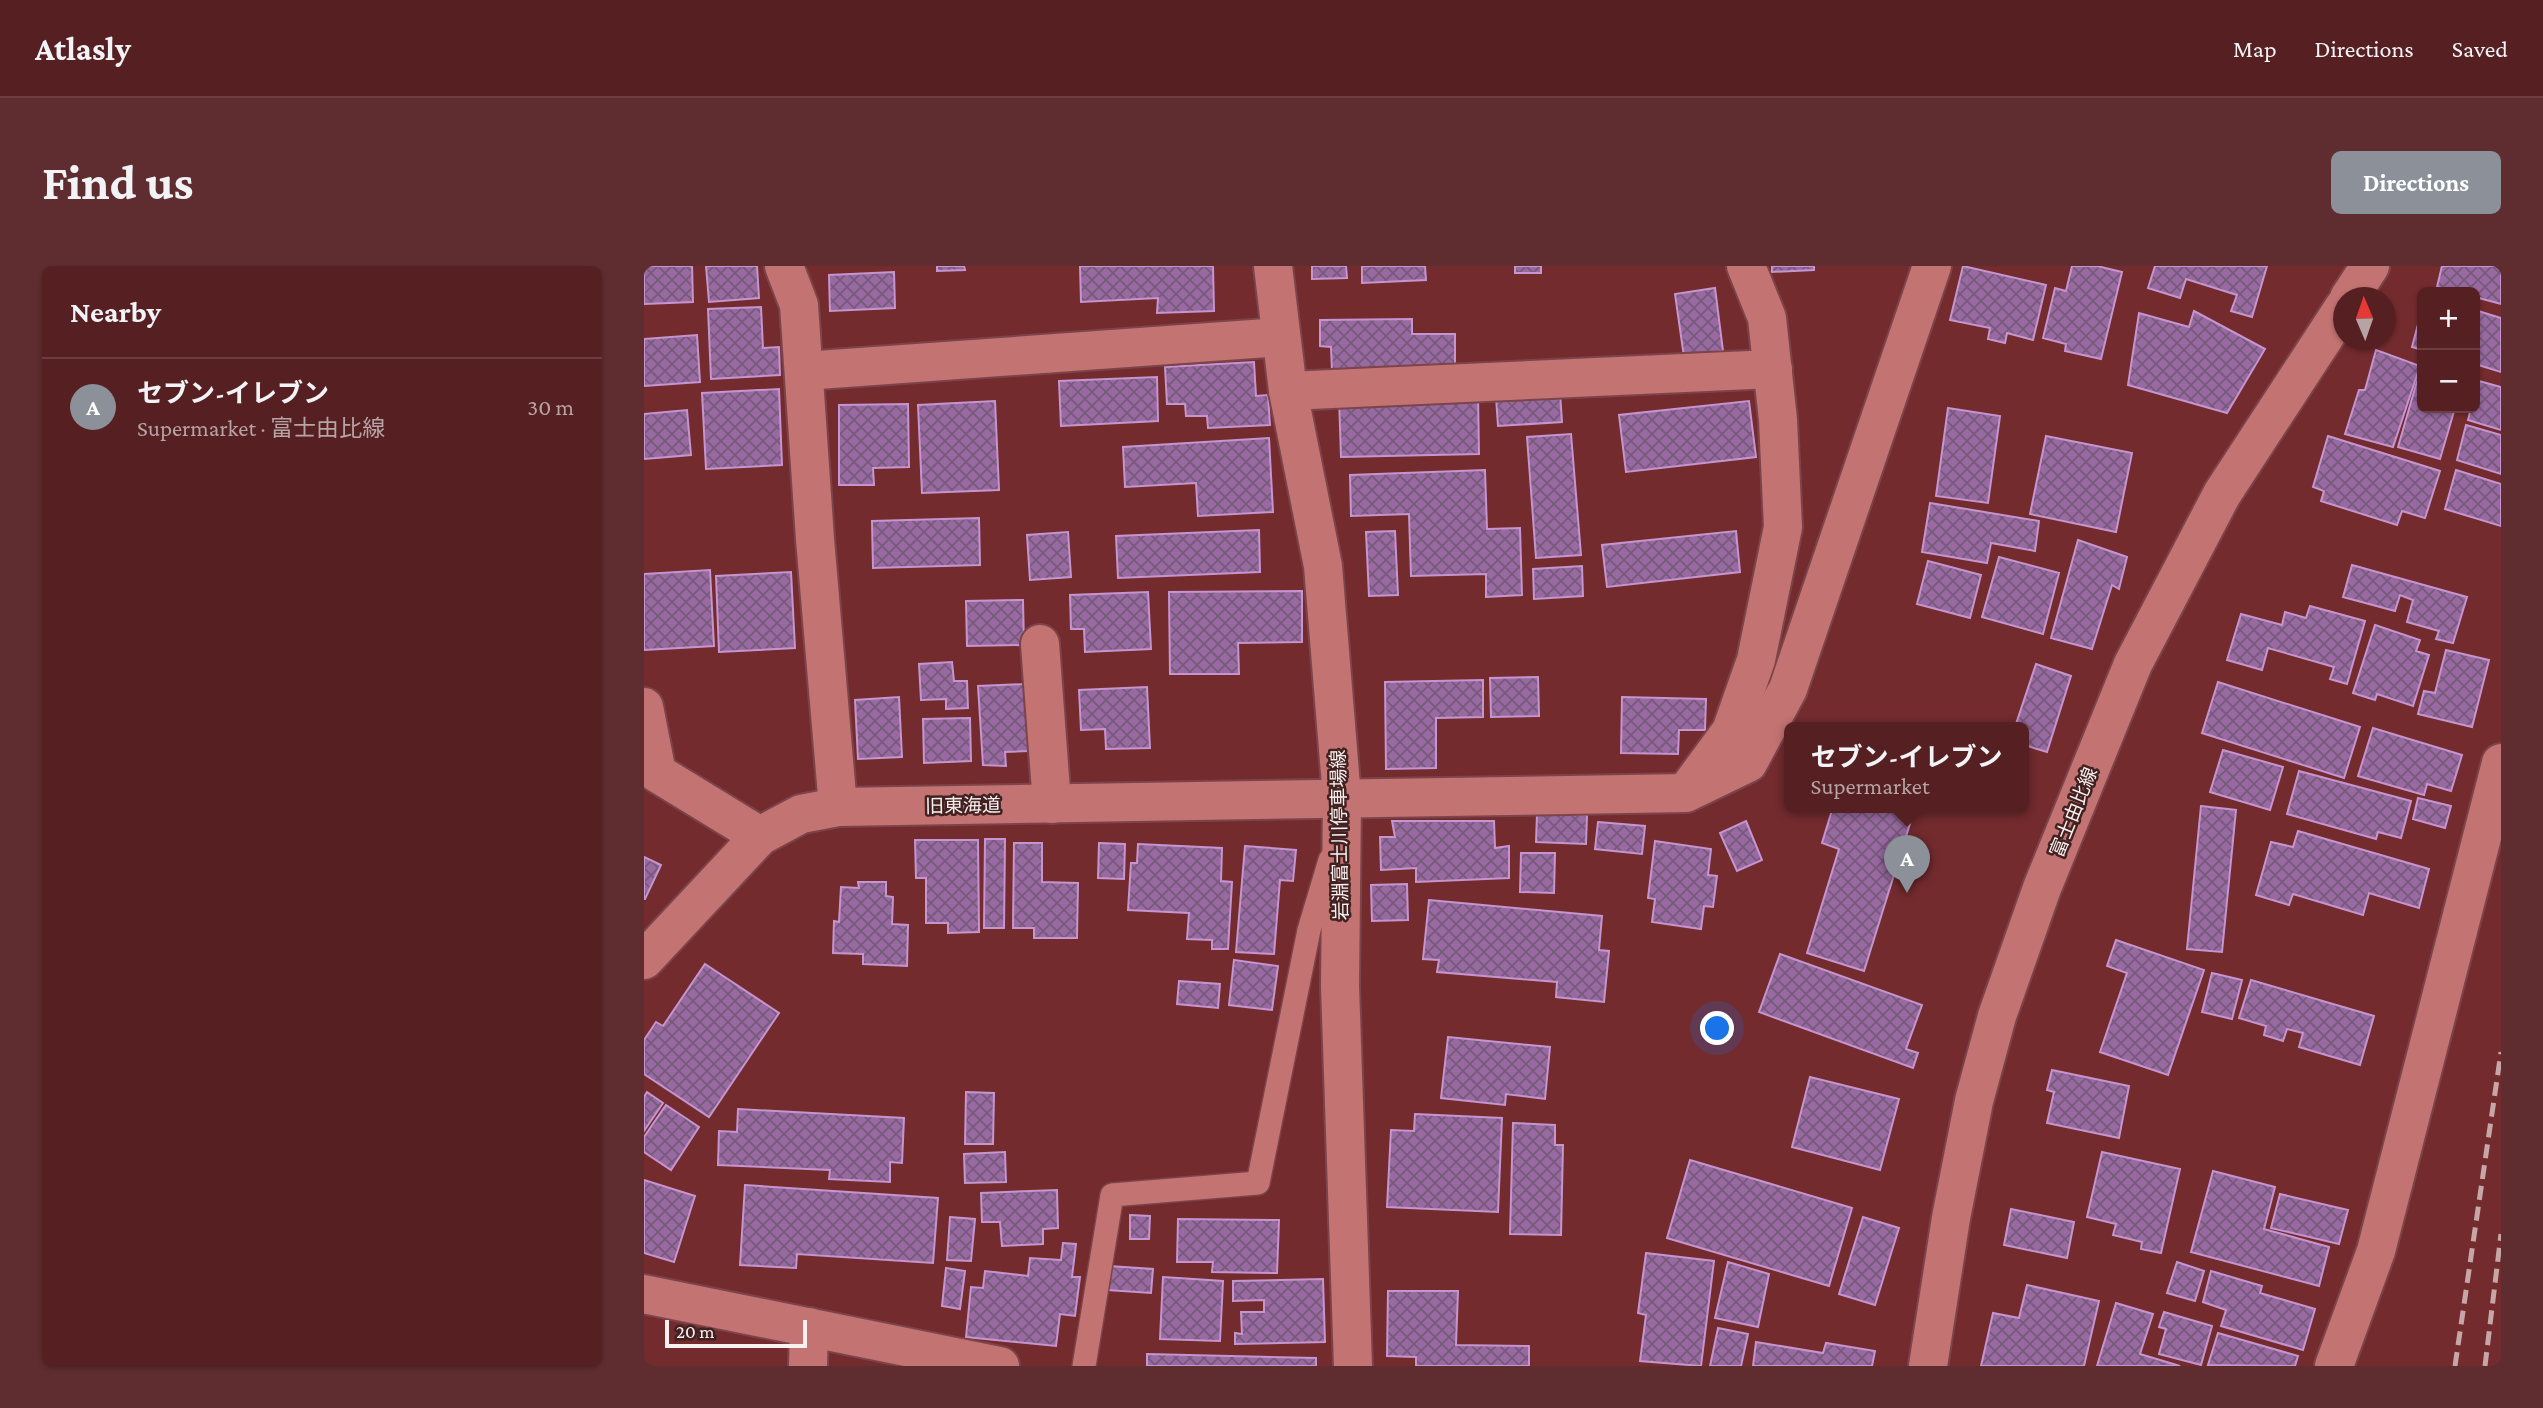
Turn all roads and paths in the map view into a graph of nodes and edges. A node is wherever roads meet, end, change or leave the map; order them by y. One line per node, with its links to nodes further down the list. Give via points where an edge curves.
1 (784, 266): 10 (street, via 799,306)
2 (1273, 266): 8 (street, 岩淵富士川停車場線)
3 (1746, 266): 9 (street, via 1767,318)
4 (1932, 266): 15 (street, via 1788,689 1748,763)
5 (2370, 266): 6 (street)
6 (2356, 287)
7 (2333, 322): 27 (street, 富士由比線, via 2222,494 2133,664 2042,888 1997,1016 1974,1101)
8 (1281, 337): 10 (street); 11 (street, 岩淵富士川停車場線)
9 (1773, 369): 11 (street); 15 (street, via 1783,527 1759,647 1731,731)
10 (804, 371): 17 (street)
11 (1288, 391): 18 (street, 岩淵富士川停車場線, via 1323,566)
12 (1040, 644): 16 (street)
13 (644, 707): 19 (street, via 657,773)
14 (2501, 763): 28 (street, via 2375,1251)
15 (1686, 793): 18 (street, 旧東海道)
16 (1052, 804): 17 (street, 旧東海道); 18 (street, 旧東海道)
17 (838, 807): 19 (street, 旧東海道, via 801,814)
18 (1342, 810): 25 (lane, via 1309,930 1258,1183 1112,1195); 26 (street, 岩淵富士川停車場線, via 1340,986)
19 (761, 836): 20 (street, 旧東海道)
20 (647, 952)
21 (644, 1294): 22 (street)
22 (809, 1328): 23 (street); 24 (street)
23 (808, 1366)
24 (1000, 1366)
25 (1084, 1366)
26 (1353, 1366)
27 (1928, 1366)
28 (2334, 1366)

